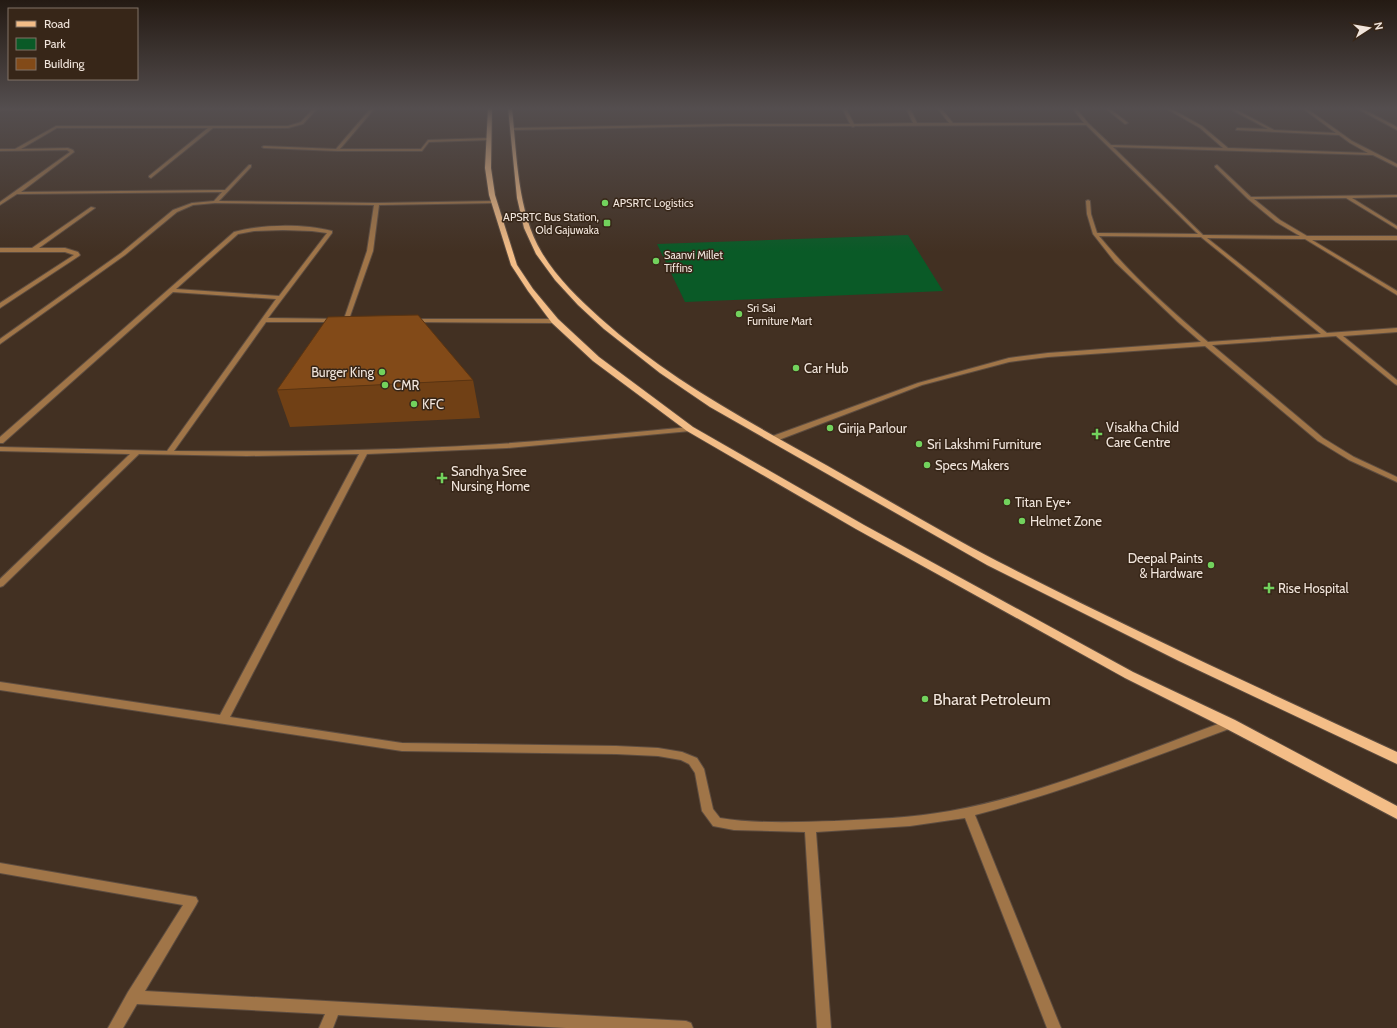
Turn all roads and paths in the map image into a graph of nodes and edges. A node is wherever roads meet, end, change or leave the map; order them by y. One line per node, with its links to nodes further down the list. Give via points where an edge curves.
1 (66, 156): 12 (street)
2 (177, 156): 10 (street)
3 (488, 156): 18 (main road, via 488,168)
4 (514, 156): 45 (main road, via 516,181 528,229 538,251 576,300 647,360 712,405)
5 (1119, 156): 24 (street)
6 (1376, 156): 9 (street)
7 (249, 166): 11 (street)
8 (1217, 166): 15 (street)
9 (1397, 166)
10 (151, 177)
11 (226, 190): 12 (street); 17 (street)
12 (16, 192): 19 (street)
13 (1397, 196): 14 (street)
14 (1346, 197): 15 (street); 22 (street)
15 (1250, 198): 25 (street, via 1273,217)
16 (1088, 201): 23 (street)
17 (215, 202): 20 (street); 41 (street, via 192,204 175,212 105,267)
18 (495, 202): 20 (street); 37 (main road, via 495,209 514,265)
19 (0, 204)
20 (377, 204): 34 (street, via 370,251)
21 (93, 208): 28 (street)
22 (1397, 228)
23 (1095, 234): 24 (street); 42 (street, via 1140,284)
24 (1203, 237): 25 (street); 40 (street)
25 (1306, 238): 26 (street); 30 (street)
26 (1397, 238)
27 (0, 250): 28 (street)
28 (33, 250): 32 (street, via 65,250 77,255)
29 (170, 290): 31 (street); 31 (street, via 239,231 280,229 330,232); 46 (street)
30 (1397, 293)
31 (280, 298): 33 (street)
32 (0, 306)
33 (264, 320): 34 (street); 50 (street)
34 (346, 321): 35 (street)
35 (353, 321)
36 (408, 321): 37 (street)
37 (555, 321): 44 (main road, via 596,359)
38 (1397, 330): 39 (street)
39 (1337, 334): 40 (street); 43 (street)
40 (1326, 335): 42 (street)
41 (0, 342)
42 (1208, 343): 45 (street, via 1009,360 920,384); 51 (street, via 1330,447)
43 (1397, 383)
44 (690, 429): 48 (street, via 483,447); 55 (main road, via 860,527 1122,672)
45 (773, 439): 56 (main road, via 990,562 1183,658)
46 (0, 440)
47 (0, 449): 49 (street)
48 (364, 452): 50 (street); 54 (street)
49 (136, 453): 50 (street); 52 (street)
50 (169, 453)
51 (1397, 480)
52 (0, 584)
53 (0, 686): 54 (street)
54 (223, 720): 59 (street, via 402,747 616,750 682,756 693,761 700,772 708,811 718,822 734,825)
55 (1230, 724): 57 (street, via 1044,791); 58 (main road)
56 (1397, 758)
57 (968, 812): 59 (street, via 908,821); 67 (street)
58 (1397, 813)
59 (810, 827): 66 (street)
60 (0, 868): 61 (street, via 192,901)
61 (133, 997): 62 (street); 63 (street)
62 (334, 1008): 64 (street); 65 (street)
63 (115, 1028)
64 (326, 1028)
65 (686, 1028)
66 (824, 1028)
67 (1054, 1028)

